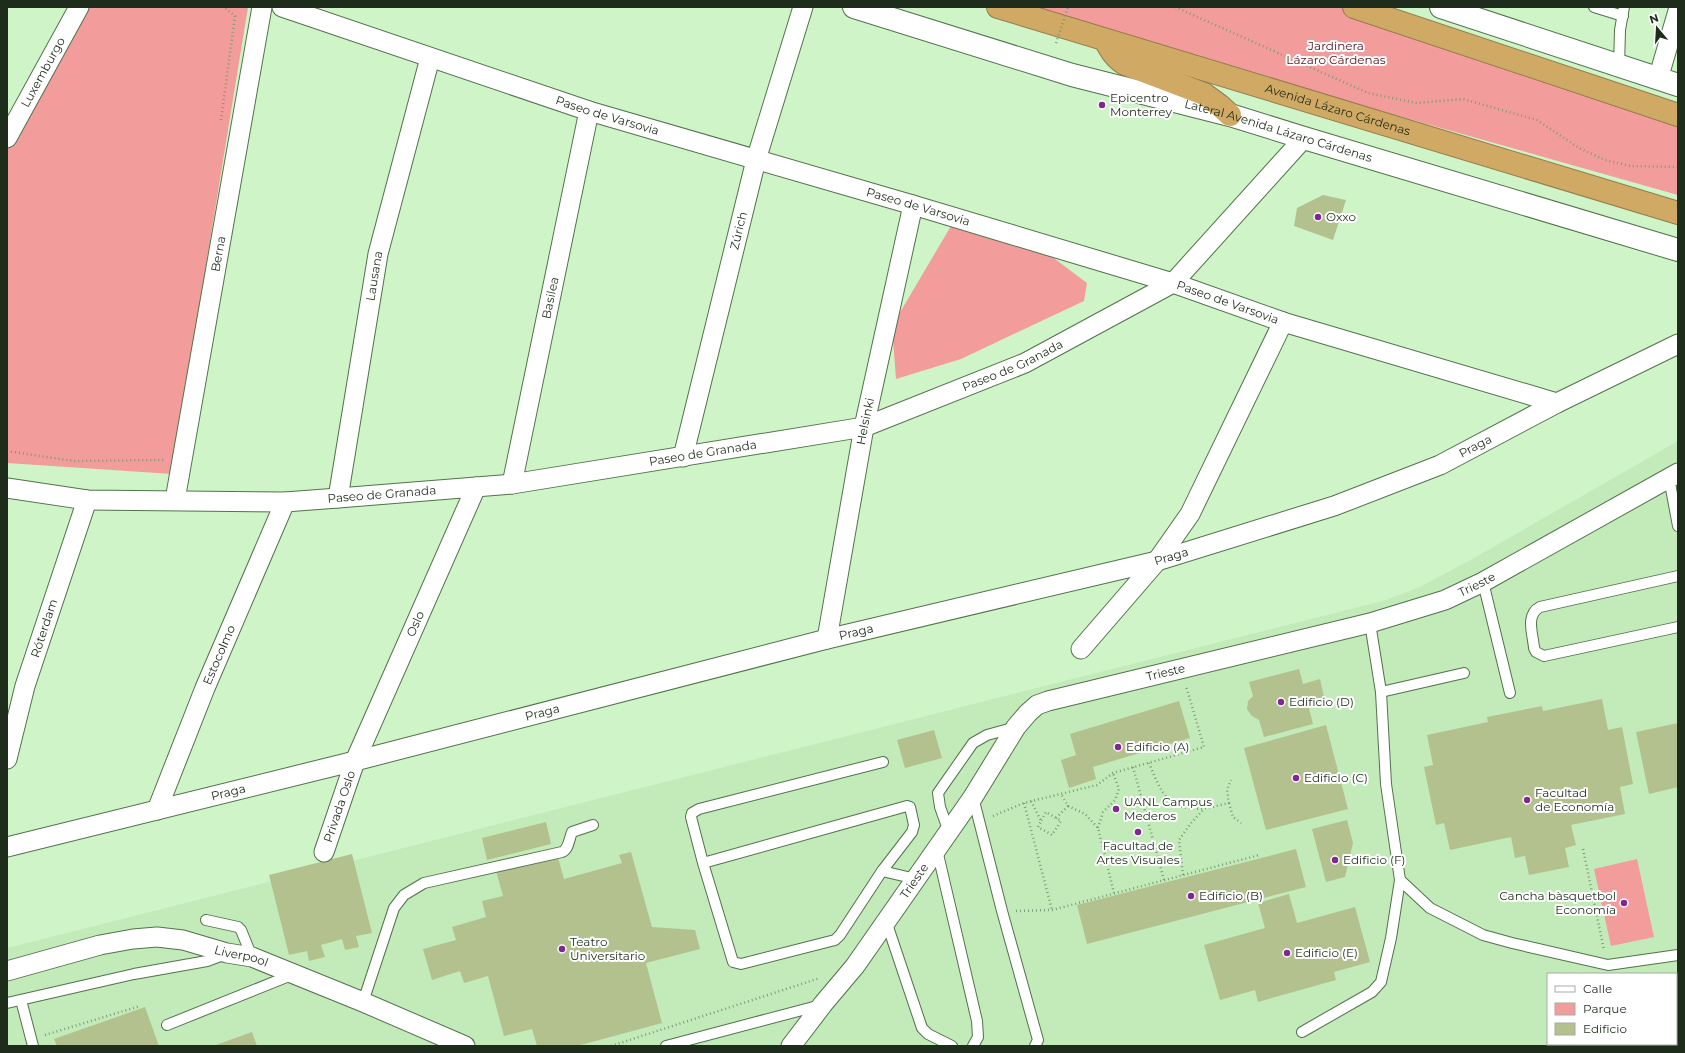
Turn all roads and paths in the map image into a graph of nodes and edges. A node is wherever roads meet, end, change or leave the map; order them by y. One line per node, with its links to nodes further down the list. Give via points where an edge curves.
1 (79, 7): 24 (street, Luxemburgo)
2 (224, 7): 23 (path, via 235,16)
3 (262, 7): 45 (street, Berna)
4 (282, 7): 17 (street, Paseo de Varsovia)
5 (803, 7): 26 (street, Zúrich)
6 (854, 7): 21 (main road, Lateral Avenida Lázaro Cárdenas, via 1072,75)
7 (998, 7): 15 (highway, Avenida Lázaro Cárdenas)
8 (1068, 7): 16 (path, bridge)
9 (1175, 7): 27 (path, via 1368,94 1416,103 1463,99 1537,120 1579,148 1605,160 1630,166)
10 (1354, 7): 22 (highway)
11 (1594, 7): 13 (lane)
12 (1447, 8): 18 (main road)
13 (1623, 11): 18 (lane)
14 (1678, 11): 19 (street)
15 (1105, 40): 21 (highway, via 1112,54 1122,62 1204,94); 29 (highway, Avenida Lázaro Cárdenas)
16 (1056, 43)
17 (430, 58): 20 (street, Paseo de Varsovia); 43 (street, Lausana, via 378,254)
18 (1619, 66): 19 (main road)
19 (1668, 82)
20 (590, 111): 26 (street, Paseo de Varsovia); 40 (street, Basilea)
21 (1230, 115): 25 (main road, Lateral Avenida Lázaro Cárdenas)
22 (1678, 115)
23 (221, 122)
24 (7, 138)
25 (1304, 138): 30 (main road, Lateral Avenida Lázaro Cárdenas); 31 (street, Paseo de Granada)
26 (756, 160): 28 (street, Paseo de Varsovia); 38 (street, Zúrich)
27 (1678, 167)
28 (913, 205): 31 (street, Paseo de Varsovia); 35 (street, Helsinki)
29 (1678, 213)
30 (1678, 250)
31 (1173, 283): 32 (street, Paseo de Varsovia); 35 (street, Paseo de Granada, via 1025,364)
32 (1283, 322): 34 (street, Paseo de Varsovia); 48 (street, via 1190,514)
33 (1678, 344): 34 (street, Praga)
34 (1557, 403): 48 (street, Praga, via 1440,465 1334,506)
35 (864, 427): 38 (street, Paseo de Granada); 53 (street, Helsinki)
36 (7, 451): 37 (path, via 73,461 164,461)
37 (165, 453)
38 (683, 457): 40 (street, Paseo de Granada)
39 (1673, 475): 47 (lane); 50 (street, Trieste)
40 (512, 484): 41 (street, Paseo de Granada)
41 (476, 487): 43 (street, Paseo de Granada); 61 (street, Oslo)
42 (7, 488): 44 (street, Paseo de Granada)
43 (338, 498): 46 (street, Paseo de Granada)
44 (87, 500): 45 (street, Paseo de Granada); 60 (street, Róterdam, via 25,686)
45 (175, 500): 46 (street, Paseo de Granada)
46 (285, 502): 73 (street, Estocolmo, via 205,688)
47 (1678, 526)
48 (1157, 561): 53 (street, Praga); 54 (street)
49 (1678, 576): 52 (lane, via 1540,607 1532,614 1531,620 1534,648 1544,656)
50 (1483, 582): 51 (street, Trieste, via 1445,600); 58 (lane)
51 (1370, 623): 55 (street, Trieste); 57 (lane)
52 (1678, 627)
53 (827, 639): 61 (street, Praga)
54 (1081, 649)
55 (1181, 669): 59 (street, Trieste, via 1048,701 1037,705); 63 (path, via 1204,747)
56 (1464, 673): 57 (lane)
57 (1381, 692): 92 (lane, via 1386,784)
58 (1510, 693)
59 (1016, 727): 68 (street, Trieste); 81 (lane, via 987,735 973,743 938,793)
60 (7, 758)
61 (355, 761): 73 (street, Praga); 85 (street, Privada Oslo)
62 (883, 762): 87 (lane, via 695,811 692,817)
63 (1149, 763): 64 (path); 74 (path, via 1162,792 1179,807)
64 (1133, 767): 65 (path); 91 (path)
65 (1113, 773): 67 (path, via 1097,785); 80 (path, via 1119,789 1115,800 1103,812)
66 (1231, 780): 71 (path, via 1227,790)
67 (1061, 794): 69 (path); 72 (path)
68 (973, 797): 77 (lane); 81 (street, Trieste)
69 (1031, 801): 70 (path); 76 (path)
70 (1024, 803): 77 (path); 94 (path)
71 (1229, 803): 74 (path); 78 (path, via 1233,817)
72 (1068, 806): 75 (path); 80 (path, via 1085,814)
73 (157, 810): 82 (street, Praga)
74 (1203, 810): 89 (path, via 1179,840)
75 (1056, 818): 76 (path, via 1046,812); 76 (path, via 1061,820 1052,835 1038,827)
76 (1041, 821)
77 (979, 822): 95 (lane)
78 (1242, 824)
79 (593, 825): 106 (lane, via 572,832 566,851 424,883 404,895 394,908)
80 (1098, 828): 93 (path)
81 (949, 832): 84 (street, Trieste)
82 (7, 847)
83 (1583, 849): 101 (path)
84 (937, 850): 90 (street, Trieste); 118 (lane, via 976,1021 978,1037)
85 (324, 852)
86 (1259, 855): 89 (path)
87 (703, 863): 88 (lane, via 910,807 914,825 912,832); 88 (lane, via 731,958 733,962 741,964 835,940)
88 (882, 870): 90 (lane)
89 (1183, 875): 91 (path)
90 (916, 879): 97 (street, Trieste)
91 (1164, 880): 93 (path)
92 (1400, 880): 101 (lane, via 1430,908 1483,935); 111 (lane, via 1381,982 1372,992)
93 (1114, 893): 94 (path)
94 (1052, 910): 95 (path)
95 (1002, 911): 119 (lane, via 1038,1040)
96 (206, 920): 100 (lane, via 238,927)
97 (886, 921): 108 (street, Trieste, via 855,966); 117 (lane, via 922,1028 928,1034)
98 (227, 953): 100 (street, Liverpool); 102 (street, Liverpool, via 183,940 157,937 100,945); 105 (lane, via 207,961 134,974)
99 (1678, 954): 101 (lane)
100 (252, 957): 103 (street, Liverpool)
101 (1608, 966)
102 (7, 971)
103 (294, 974): 106 (street, Liverpool); 110 (lane)
104 (826, 976): 114 (path)
105 (21, 1000): 107 (lane); 112 (lane)
106 (363, 1002): 113 (street, Liverpool)
107 (7, 1003)
108 (823, 1004): 115 (lane); 116 (street, Trieste)
109 (140, 1006): 112 (path)
110 (168, 1025)
111 (1302, 1032)
112 (32, 1043)
113 (465, 1046)
114 (611, 1046)
115 (666, 1046)
116 (791, 1046)
117 (952, 1046)
118 (973, 1046)
119 (1035, 1046)

